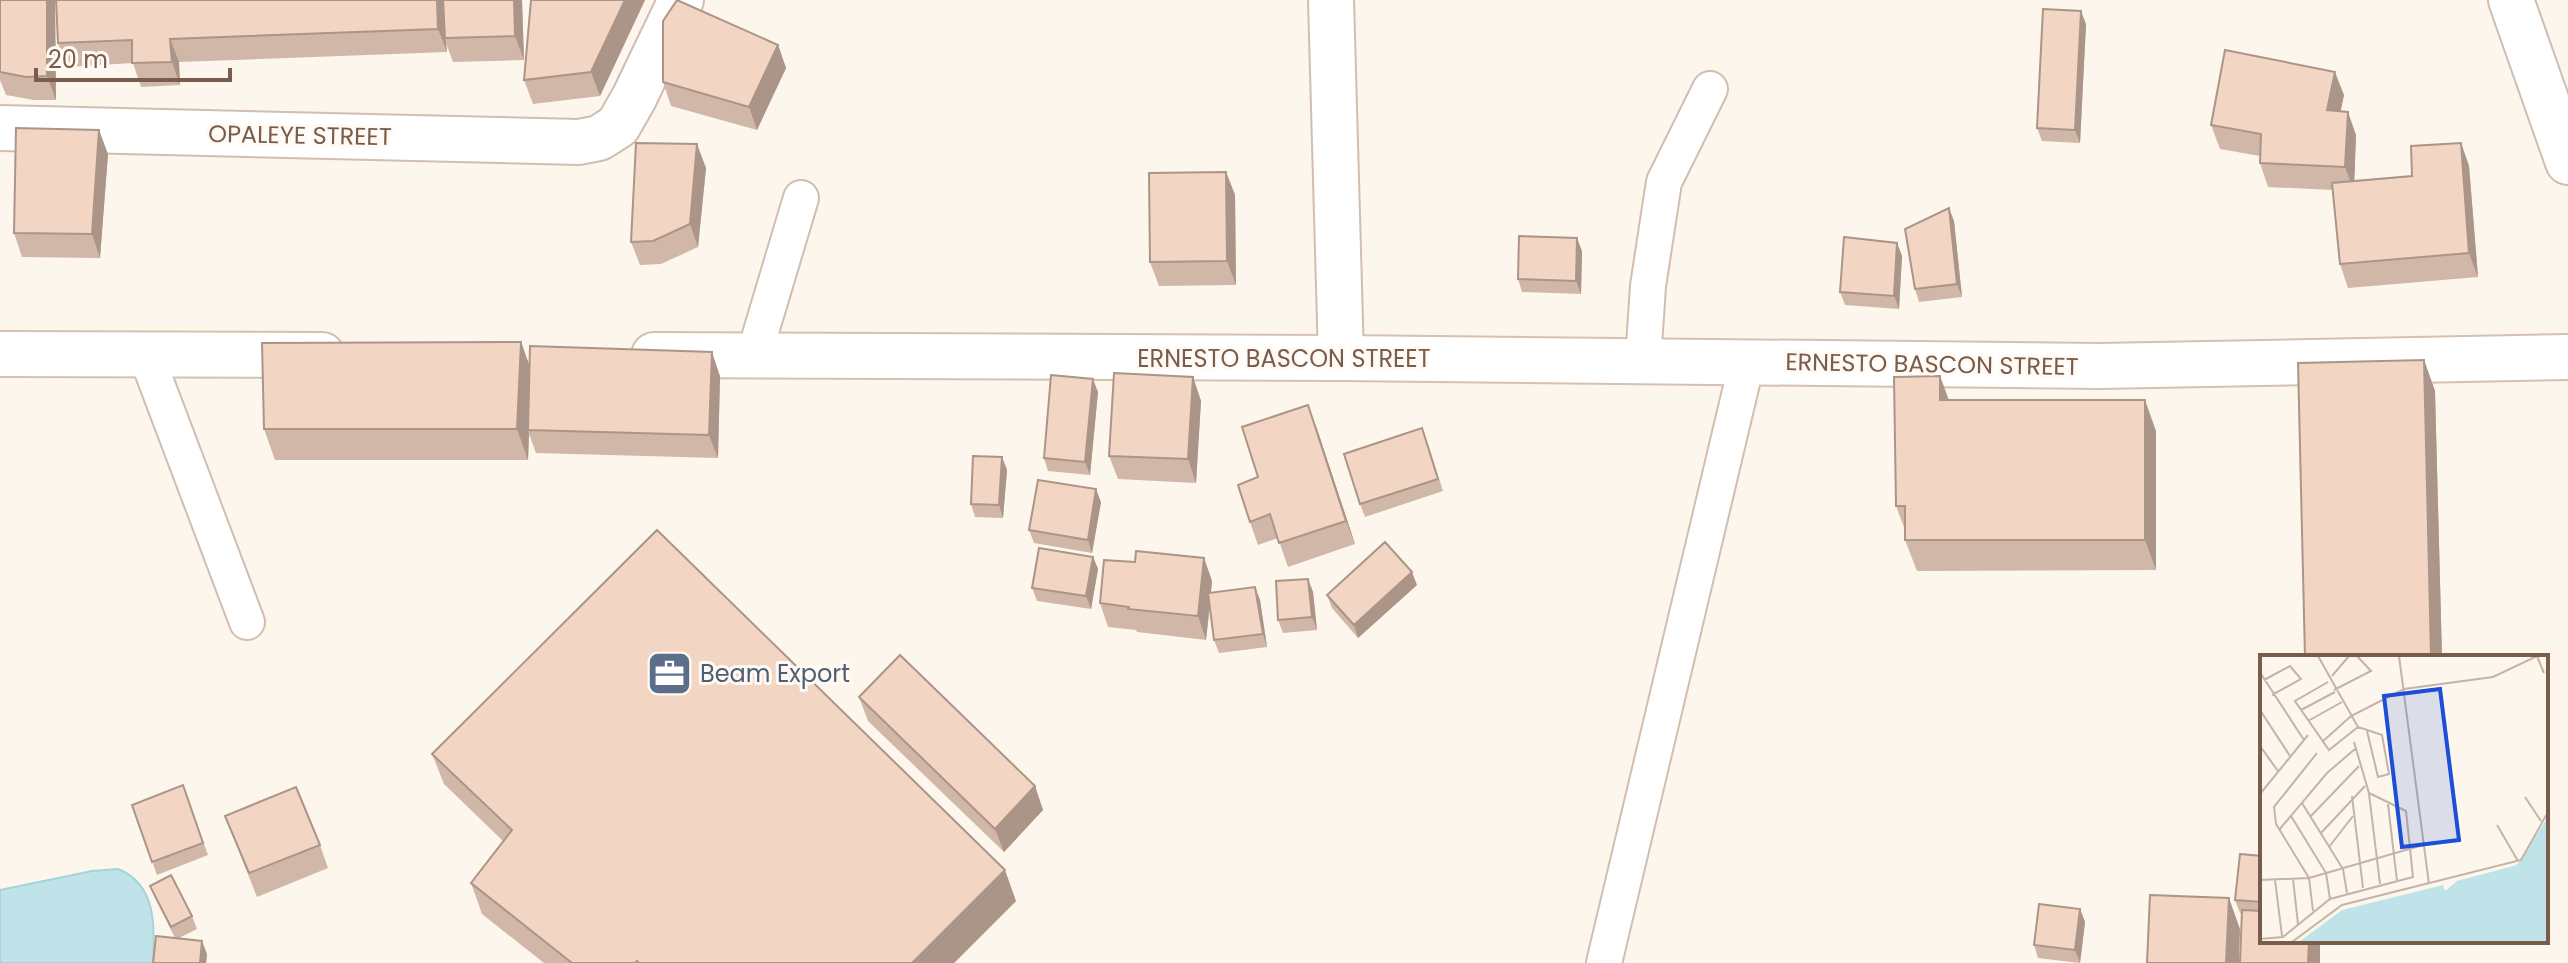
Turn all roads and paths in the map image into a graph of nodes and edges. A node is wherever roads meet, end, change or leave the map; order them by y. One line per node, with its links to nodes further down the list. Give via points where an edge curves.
1 (681, 0): 5 (street, OPALEYE STREET, via 618,126 579,142)
2 (1331, 0): 14 (street)
3 (2511, 0): 6 (street)
4 (1710, 89): 15 (lane, via 1664,182)
5 (0, 128)
6 (2568, 162)
7 (801, 198): 12 (lane)
8 (0, 354): 9 (street)
9 (146, 355): 10 (street); 17 (lane)
10 (367, 355)
11 (620, 355): 12 (street, ERNESTO BASCON STREET)
12 (754, 355): 14 (street, ERNESTO BASCON STREET)
13 (2568, 357): 16 (street, ERNESTO BASCON STREET, via 2100,366)
14 (1341, 358): 15 (street, ERNESTO BASCON STREET)
15 (1643, 361): 16 (street, ERNESTO BASCON STREET)
16 (1747, 362): 18 (lane)
17 (247, 622)
18 (1604, 963)

